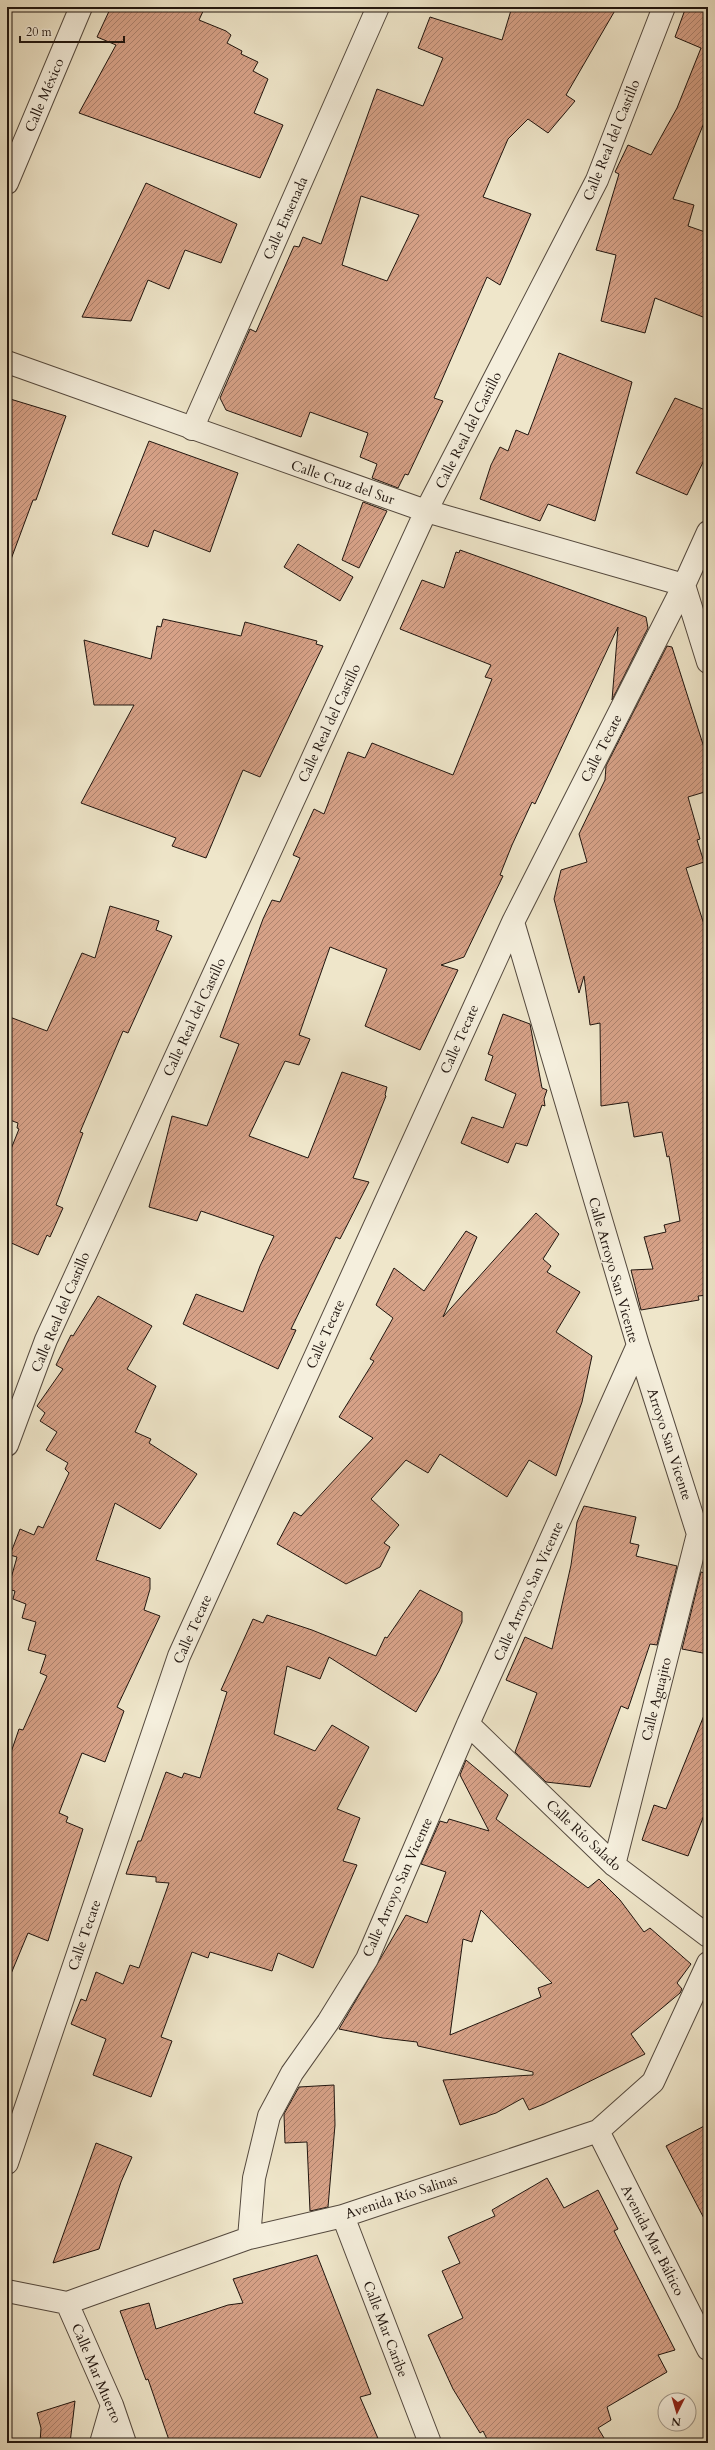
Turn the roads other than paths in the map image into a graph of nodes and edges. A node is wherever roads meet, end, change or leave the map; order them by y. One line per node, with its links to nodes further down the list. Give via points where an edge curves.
1 (81, 7): 4 (street, Calle México)
2 (378, 7): 6 (street, Calle Ensenada)
3 (664, 7): 7 (street, Calle Real del Castillo, via 597,180)
4 (7, 183)
5 (7, 362): 6 (street, Calle Cruz del Sur)
6 (192, 429): 7 (street, Calle Cruz del Sur)
7 (426, 511): 9 (street, Calle Cruz del Sur); 13 (street, Calle Real del Castillo, via 46,1340)
8 (708, 532): 9 (street, Calle Tecate)
9 (684, 586): 10 (street); 11 (street, Calle Tecate)
10 (708, 662)
11 (513, 922): 12 (street, Calle Arroyo San Vicente); 20 (street, Calle Tecate, via 179,1656)
12 (638, 1345): 14 (street, Arroyo San Vicente); 15 (street, Calle Arroyo San Vicente)
13 (7, 1445)
14 (703, 1533): 16 (street, Calle Aguajito)
15 (468, 1724): 16 (street, Calle Río Salado); 22 (street, Calle Arroyo San Vicente, via 367,1959 328,2022 292,2073 269,2116 254,2178)
16 (614, 1865): 17 (street, Calle Río Salado)
17 (708, 1936)
18 (708, 1963): 19 (street, Avenida Río Salinas, via 653,2082)
19 (598, 2131): 21 (street, Avenida Río Salinas); 25 (street, Avenida Mar Báltico)
20 (7, 2163)
21 (343, 2216): 22 (street, Avenida Río Salinas); 29 (street, Calle Mar Caribe)
22 (249, 2238): 24 (street, Avenida Río Salinas)
23 (7, 2291): 24 (street)
24 (67, 2303): 26 (street, Calle Mar Muerto)
25 (708, 2349)
26 (112, 2405): 27 (street); 28 (street, Calle Mar Muerto)
27 (101, 2443)
28 (125, 2443)
29 (430, 2443)

